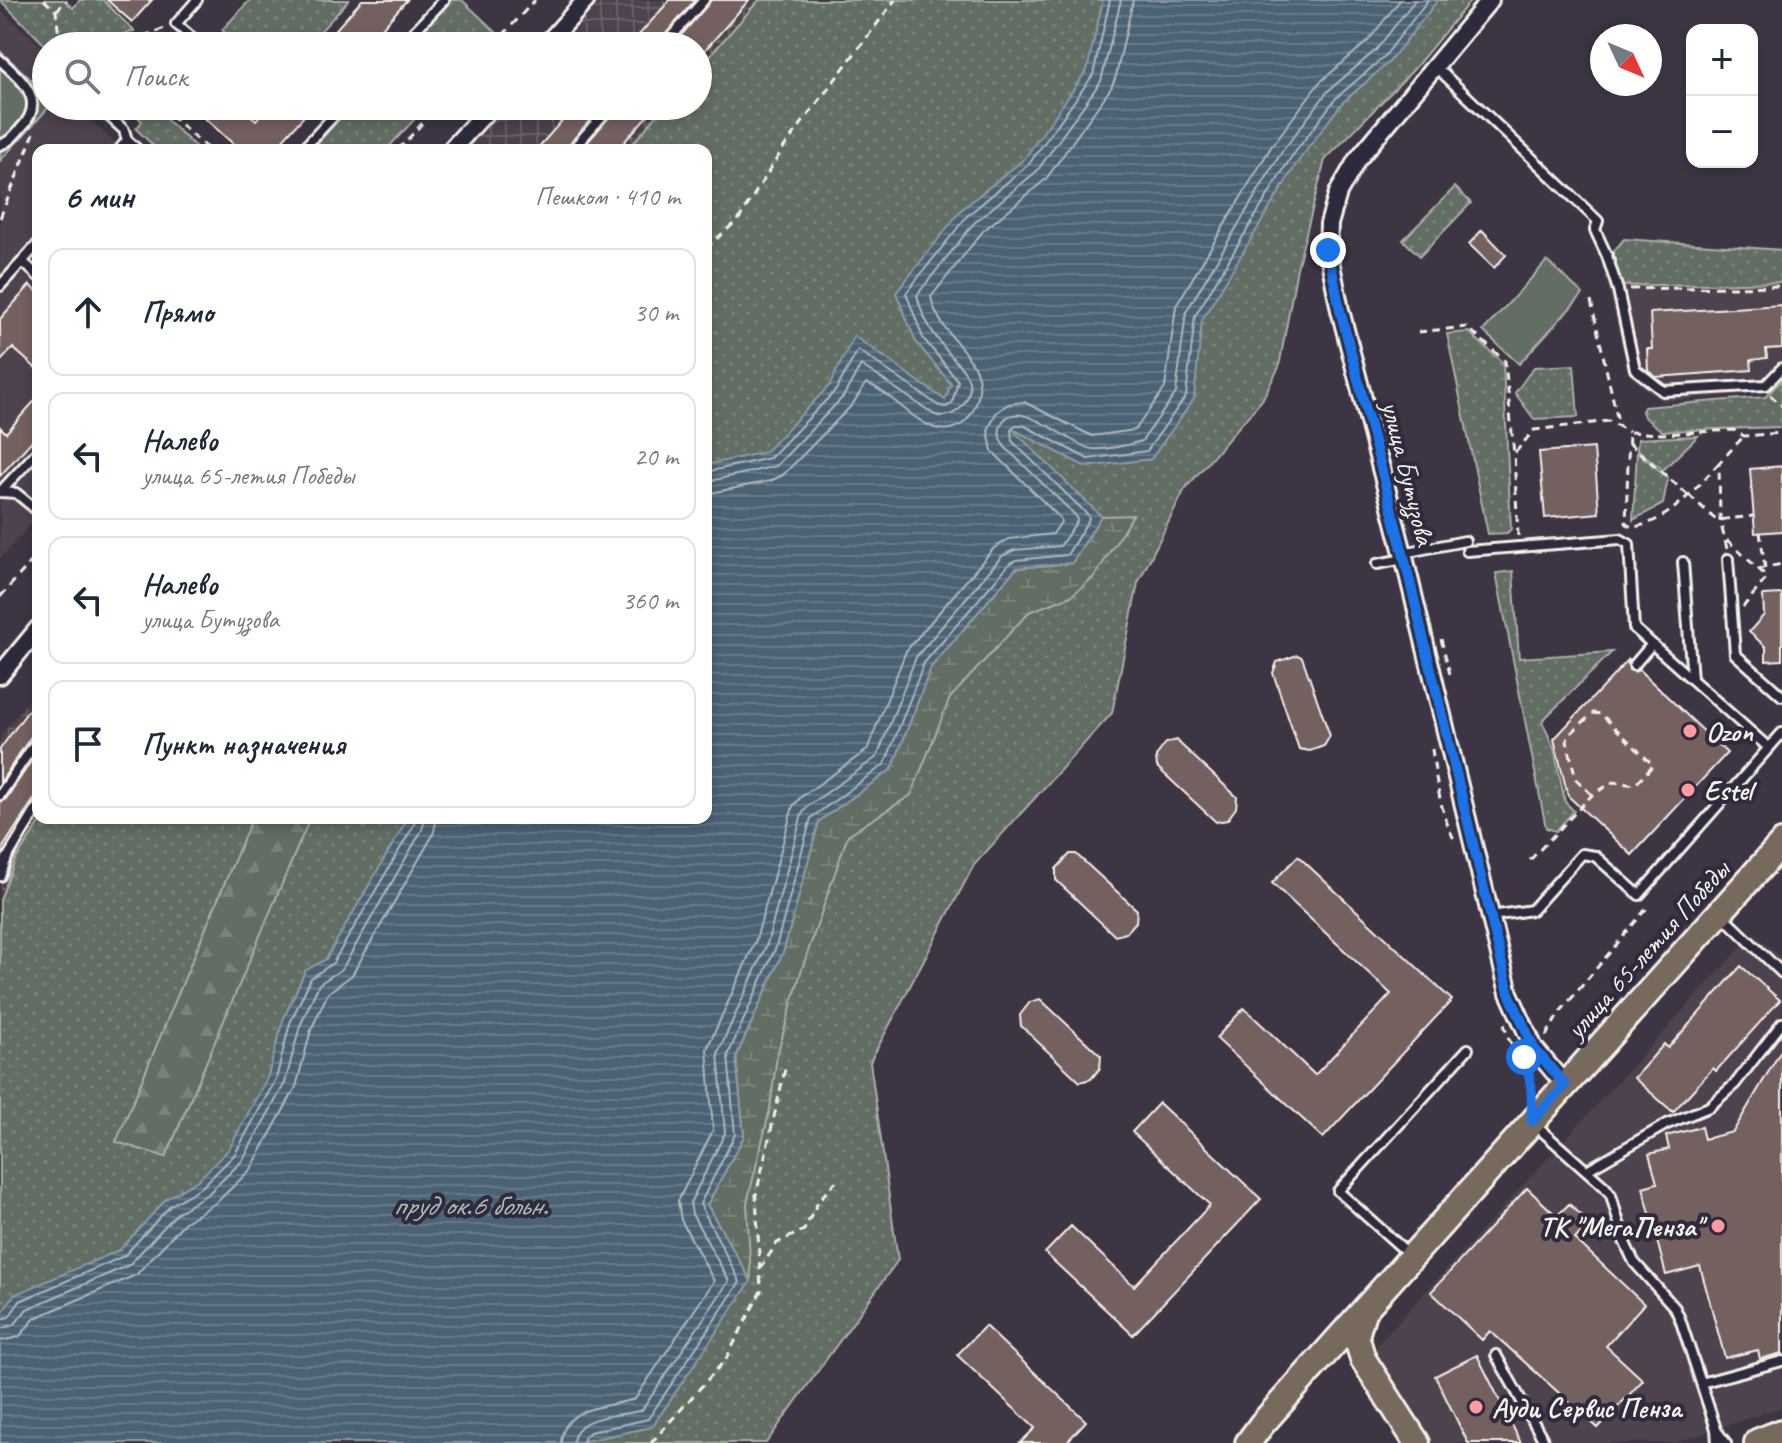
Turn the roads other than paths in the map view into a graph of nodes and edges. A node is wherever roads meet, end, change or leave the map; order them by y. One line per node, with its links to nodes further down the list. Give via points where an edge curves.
1 (197, 0): 6 (lane, via 176,24)
2 (444, 0): 7 (lane)
3 (704, 0): 9 (lane)
4 (1490, 0): 11 (street, улица Бутузова)
5 (582, 1): 8 (street)
6 (185, 32)
7 (413, 32)
8 (557, 32)
9 (675, 32)
10 (0, 60): 22 (lane, via 26,86 32,109 27,123)
11 (1435, 66): 27 (lane, via 1598,221 1595,230 1618,290 1635,369 1663,391 1766,385); 31 (street, улица Бутузова, via 1357,160 1338,193 1329,224 1328,250 1340,310)
12 (113, 120): 16 (lane)
13 (330, 120): 19 (lane)
14 (478, 120): 20 (street)
15 (599, 120): 21 (lane)
16 (127, 140): 17 (lane); 18 (lane)
17 (124, 144)
18 (131, 144)
19 (308, 144)
20 (456, 144)
21 (577, 144)
22 (0, 145)
23 (32, 251): 24 (lane)
24 (23, 262): 25 (lane); 26 (lane)
25 (32, 270)
26 (0, 286)
27 (1782, 368)
28 (32, 457): 29 (lane)
29 (0, 492): 30 (lane, via 16,493)
30 (32, 506)
31 (1403, 556): 34 (lane); 36 (lane, via 1466,546 1620,539 1629,544 1634,628); 49 (street, улица Бутузова)
32 (1728, 559): 40 (lane, via 1735,654)
33 (1683, 562): 39 (lane)
34 (1377, 564)
35 (32, 636): 38 (street)
36 (1652, 644): 37 (lane); 39 (lane)
37 (1634, 665)
38 (0, 675)
39 (1692, 679): 43 (lane)
40 (1782, 696)
41 (1782, 733): 43 (lane)
42 (32, 748): 44 (lane)
43 (1769, 748): 49 (lane, via 1639,895 1587,853 1532,910)
44 (0, 795)
45 (32, 817): 47 (lane)
46 (1780, 849): 48 (main road, улица 65-летия Победы)
47 (0, 876)
48 (1720, 913): 50 (lane); 53 (main road, улица 65-летия Победы)
49 (1490, 917): 53 (street, улица Бутузова, via 1509,993 1534,1048)
50 (1782, 973)
51 (1782, 1023): 55 (lane, via 1735,1084 1709,1107 1667,1124)
52 (1468, 1049): 56 (lane, via 1338,1191)
53 (1565, 1085): 54 (main road, улица 65-летия Победы)
54 (1532, 1121): 55 (lane); 56 (main road, улица 65-летия Победы)
55 (1587, 1170): 60 (lane, via 1611,1195 1634,1262 1675,1308)
56 (1412, 1256): 57 (main road, улица 65-летия Победы)
57 (1364, 1310): 63 (main road, улица 65-летия Победы); 64 (main road, via 1356,1336 1363,1359)
58 (1496, 1355): 65 (lane)
59 (1782, 1361): 60 (lane)
60 (1701, 1383): 61 (lane)
61 (1716, 1429): 66 (lane); 67 (lane)
62 (1782, 1434): 68 (highway)
63 (1248, 1443)
64 (1417, 1443)
65 (1545, 1443)
66 (1717, 1443)
67 (1726, 1443)
68 (1759, 1443)

